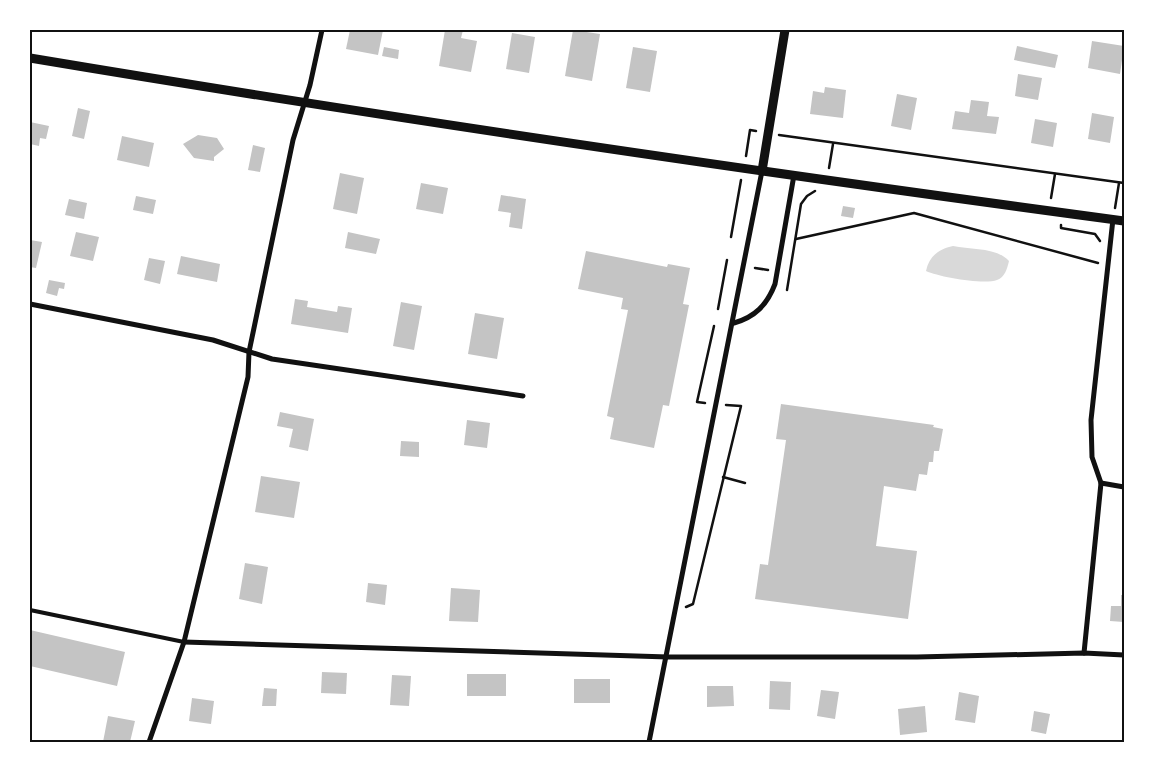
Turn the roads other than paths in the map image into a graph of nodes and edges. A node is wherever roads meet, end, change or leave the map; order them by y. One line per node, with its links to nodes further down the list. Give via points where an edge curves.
1 (322, 30): 4 (street)
2 (785, 30): 5 (street)
3 (30, 58): 4 (street)
4 (304, 104): 5 (street); 11 (street)
5 (762, 171): 6 (street); 10 (street)
6 (794, 175): 7 (street); 10 (street, via 770,298 752,316)
7 (1113, 220): 8 (street); 13 (street, via 1091,420 1092,457)
8 (1124, 221)
9 (30, 304): 11 (street, via 213,340)
10 (734, 323): 19 (street)
11 (249, 352): 12 (street, via 272,359); 16 (street, via 248,377)
12 (523, 396)
13 (1100, 483): 14 (street); 17 (street)
14 (1124, 487)
15 (30, 610): 16 (lane)
16 (184, 642): 19 (street); 20 (street)
17 (1084, 654): 18 (street); 19 (street, via 917,658)
18 (1124, 655)
19 (668, 656): 21 (street)
20 (149, 742)
21 (649, 742)

